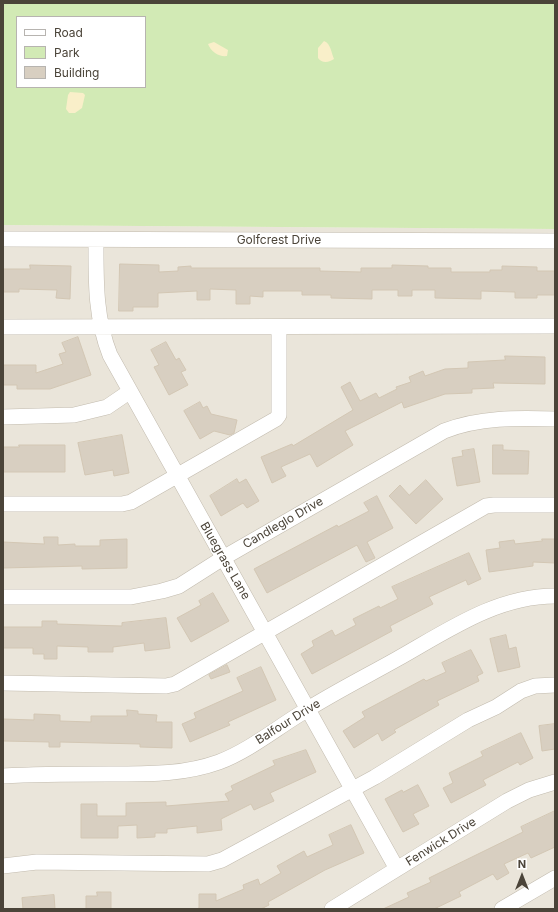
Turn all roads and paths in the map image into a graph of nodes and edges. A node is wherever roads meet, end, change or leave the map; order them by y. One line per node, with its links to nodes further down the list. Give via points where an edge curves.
1 (3, 239): 2 (street, Golfcrest Drive)
2 (96, 240): 3 (street, Golfcrest Drive); 6 (street, Bluegrass Lane)
3 (555, 241)
4 (555, 326): 7 (street)
5 (3, 327): 6 (street)
6 (100, 327): 7 (street); 8 (street, Bluegrass Lane, via 110,355)
7 (279, 328): 11 (street, via 279,415)
8 (129, 392): 9 (street, via 107,407 74,415); 11 (street, Bluegrass Lane)
9 (3, 417)
10 (555, 419): 14 (street, Candleglo Drive, via 483,420 444,431)
11 (177, 476): 12 (street, via 132,502 122,504); 14 (street, Bluegrass Lane)
12 (3, 504)
13 (555, 505): 17 (street, via 486,506)
14 (223, 558): 16 (street, Candleglo Drive, via 179,586 132,597); 17 (street, Bluegrass Lane)
15 (555, 596): 20 (street, Balfour Drive, via 525,598 486,610)
16 (3, 597)
17 (266, 634): 18 (street, via 184,680 166,686); 20 (street, Bluegrass Lane)
18 (3, 683)
19 (555, 684): 23 (street, via 535,686 521,691)
20 (309, 708): 21 (street, Balfour Drive, via 244,749 221,761 192,770 170,774); 23 (street, Bluegrass Lane)
21 (3, 776)
22 (555, 782): 25 (street, Fenwick Drive, via 507,801)
23 (352, 788): 24 (street, via 252,845 208,864 37,862); 25 (street, Bluegrass Lane)
24 (3, 866)
25 (397, 869): 27 (street, Fenwick Drive)
26 (555, 878): 28 (street)
27 (332, 909)
28 (502, 909)

